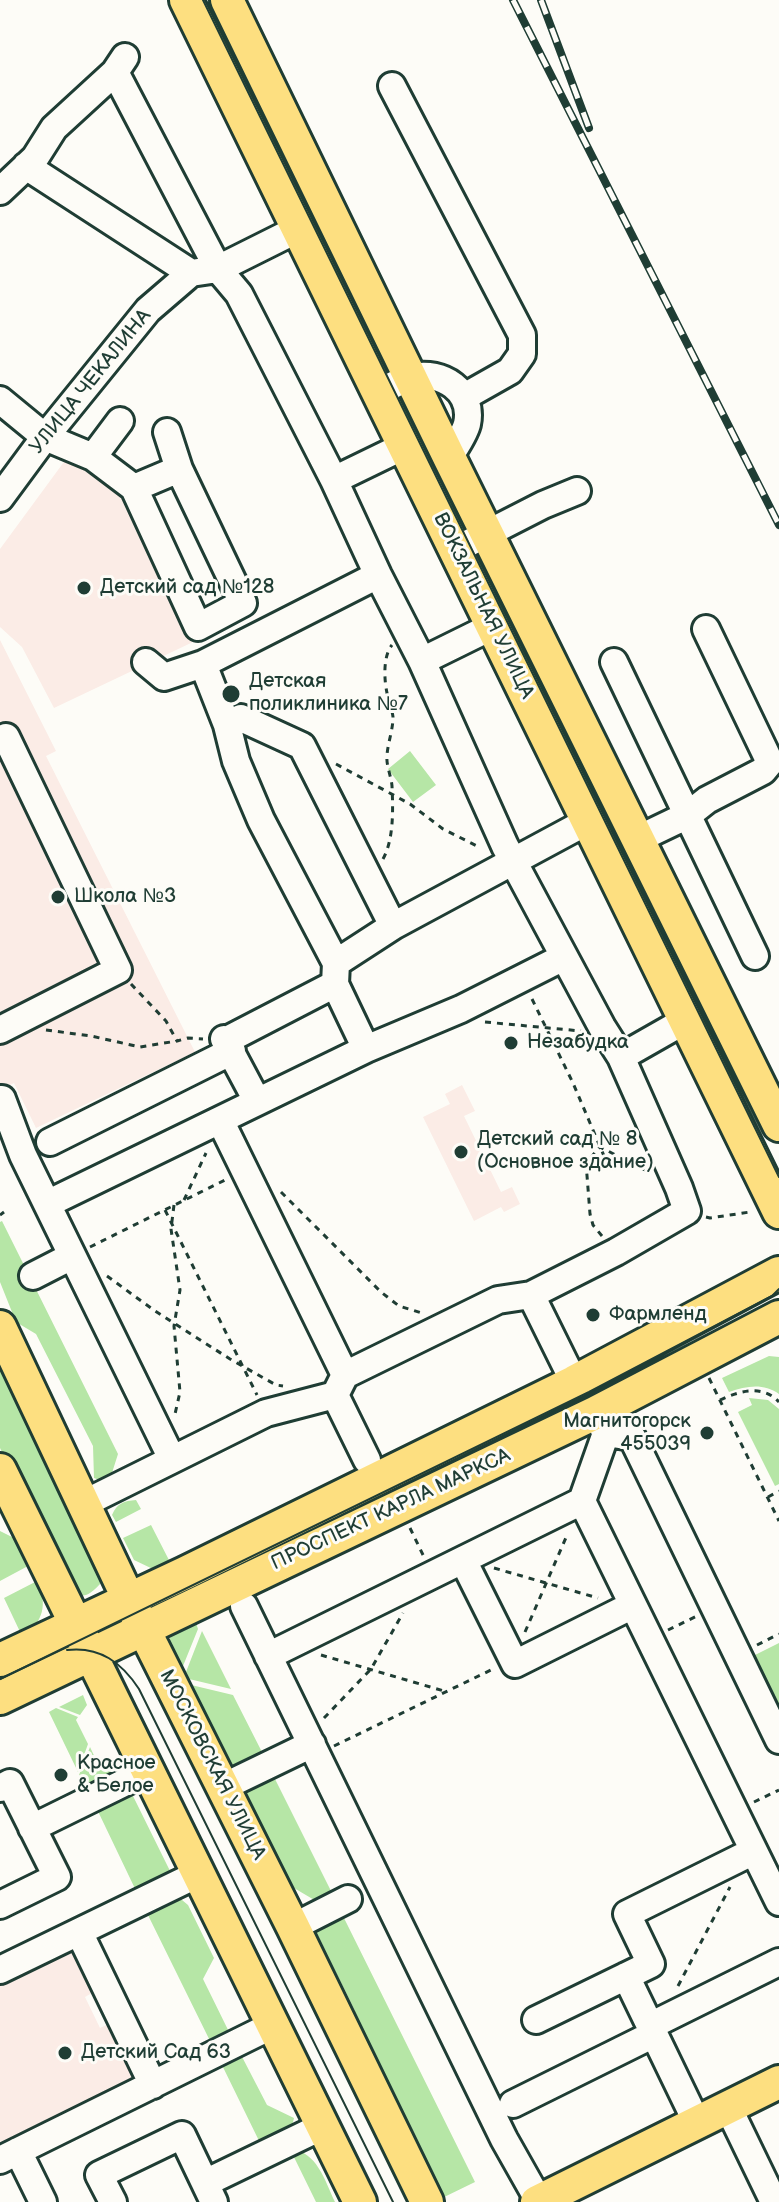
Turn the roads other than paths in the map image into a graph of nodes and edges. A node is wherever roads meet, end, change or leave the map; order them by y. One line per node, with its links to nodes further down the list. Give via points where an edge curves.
1 (186, 0): 6 (main road, ВОКЗАЛЬНАЯ УЛИЦА)
2 (227, 0): 9 (main road, ВОКЗАЛЬНАЯ УЛИЦА)
3 (392, 86): 11 (street, via 522,335 522,354 510,371)
4 (26, 166): 5 (street); 7 (street, via 54,128 120,64); 8 (street)
5 (0, 191)
6 (298, 229): 7 (street); 10 (main road, ВОКЗАЛЬНАЯ УЛИЦА)
7 (218, 269): 8 (street); 20 (street, via 239,294)
8 (191, 273): 15 (street, УЛИЦА ЧЕКАЛИНА, via 148,310)
9 (411, 378): 10 (street); 11 (street, via 442,378); 18 (main road, ВОКЗАЛЬНАЯ УЛИЦА)
10 (378, 393): 16 (main road, ВОКЗАЛЬНАЯ УЛИЦА)
11 (464, 397): 18 (street, via 466,425)
12 (0, 400): 15 (street)
13 (120, 421): 17 (street)
14 (167, 432): 19 (street)
15 (45, 437): 17 (street); 23 (street, УЛИЦА ЧЕКАЛИНА)
16 (404, 446): 20 (street); 25 (main road, ВОКЗАЛЬНАЯ УЛИЦА)
17 (93, 457): 21 (street)
18 (449, 457): 24 (main road, ВОКЗАЛЬНАЯ УЛИЦА)
19 (179, 469): 21 (street); 21 (street, via 243,603 198,627)
20 (334, 480): 26 (street)
21 (134, 488)
22 (577, 491): 24 (street)
23 (0, 498)
24 (487, 534): 25 (street); 37 (main road, ВОКЗАЛЬНАЯ УЛИЦА)
25 (455, 550): 27 (main road, ВОКЗАЛЬНАЯ УЛИЦА)
26 (378, 575): 29 (street); 32 (street)
27 (493, 626): 29 (street); 36 (main road, ВОКЗАЛЬНАЯ УЛИЦА)
28 (706, 629): 35 (street, via 768,765)
29 (422, 661): 38 (street)
30 (146, 662): 32 (street, via 164,677)
31 (614, 662): 35 (street)
32 (203, 664): 33 (street)
33 (227, 725): 39 (street, via 241,718 302,746); 42 (street, via 261,820)
34 (0, 740): 44 (street, via 6,737 118,970)
35 (688, 815): 37 (street); 40 (street)
36 (588, 821): 38 (street); 43 (main road, ВОКЗАЛЬНАЯ УЛИЦА)
37 (638, 839): 50 (main road, ВОКЗАЛЬНАЯ УЛИЦА)
38 (509, 854): 39 (street); 41 (street)
39 (393, 926): 42 (street)
40 (755, 956)
41 (564, 957): 46 (street); 47 (street)
42 (335, 973): 45 (street); 46 (street)
43 (686, 1020): 47 (street); 54 (main road, ВОКЗАЛЬНАЯ УЛИЦА)
44 (10, 1025)
45 (225, 1040): 49 (street); 52 (street)
46 (366, 1049): 49 (street)
47 (621, 1057): 58 (street, via 683,1200 616,1252)
48 (0, 1100): 53 (street)
49 (257, 1101): 51 (street)
50 (777, 1115)
51 (220, 1120): 53 (street); 62 (street)
52 (50, 1142)
53 (47, 1204): 55 (street)
54 (767, 1212)
55 (72, 1256): 57 (street); 64 (street)
56 (775, 1272): 61 (main road, ПРОСПЕКТ КАРЛА МАРКСА)
57 (33, 1276)
58 (531, 1295): 61 (street); 62 (street, via 498,1300)
59 (779, 1317): 63 (main road, ПРОСПЕКТ КАРЛА МАРКСА)
60 (0, 1327): 68 (main road, МОСКОВСКАЯ УЛИЦА)
61 (574, 1382): 71 (main road, ПРОСПЕКТ КАРЛА МАРКСА)
62 (340, 1385): 64 (street); 65 (street)
63 (600, 1423): 67 (street); 75 (main road, ПРОСПЕКТ КАРЛА МАРКСА); 80 (street, via 632,1437)
64 (168, 1452): 68 (street)
65 (367, 1460)
66 (0, 1470): 69 (main road)
67 (582, 1501): 70 (street); 73 (street)
68 (83, 1504): 71 (main road, МОСКОВСКАЯ УЛИЦА)
69 (9, 1512): 74 (main road)
70 (463, 1560): 73 (street, via 515,1664); 76 (street)
71 (128, 1598): 74 (main road, ПРОСПЕКТ КАРЛА МАРКСА); 75 (main road, МОСКОВСКАЯ УЛИЦА)
72 (244, 1606): 76 (street)
73 (631, 1606): 86 (street, via 735,1812)
74 (75, 1623): 77 (main road); 78 (main road, ПРОСПЕКТ КАРЛА МАРКСА)
75 (143, 1628): 77 (main road, ПРОСПЕКТ КАРЛА МАРКСА); 83 (main road, МОСКОВСКАЯ УЛИЦА)
76 (279, 1651): 81 (street)
77 (91, 1653): 79 (main road, ПРОСПЕКТ КАРЛА МАРКСА); 82 (main road)
78 (0, 1660)
79 (0, 1698)
80 (779, 1740)
81 (312, 1745): 83 (street); 88 (street)
82 (148, 1771): 85 (street); 87 (main road)
83 (223, 1787): 91 (main road, МОСКОВСКАЯ УЛИЦА)
84 (0, 1788): 85 (street, via 10,1783)
85 (32, 1828): 90 (street, via 57,1877)
86 (750, 1853): 89 (street); 95 (street, via 627,1914 651,1964)
87 (198, 1874): 92 (street); 97 (main road)
88 (366, 1890): 91 (street); 112 (street)
89 (779, 1902)
90 (0, 1905)
91 (293, 1927): 111 (main road, МОСКОВСКАЯ УЛИЦА)
92 (79, 1932): 94 (street); 100 (street)
93 (779, 1962): 98 (street)
94 (0, 1970)
95 (626, 1976): 96 (street); 98 (street)
96 (536, 2020)
97 (273, 2025): 100 (street); 104 (main road)
98 (655, 2027): 101 (street); 103 (street)
99 (779, 2082): 102 (main road)
100 (153, 2085): 105 (street)
101 (513, 2104)
102 (728, 2107): 103 (main road); 107 (street)
103 (697, 2123): 112 (main road)
104 (323, 2126): 106 (street); 110 (main road)
105 (9, 2156): 108 (street)
106 (209, 2192): 109 (street, via 182,2135 99,2175)
107 (772, 2198)
108 (43, 2202)
109 (113, 2202)
110 (360, 2202)
111 (427, 2202)
112 (538, 2202)

